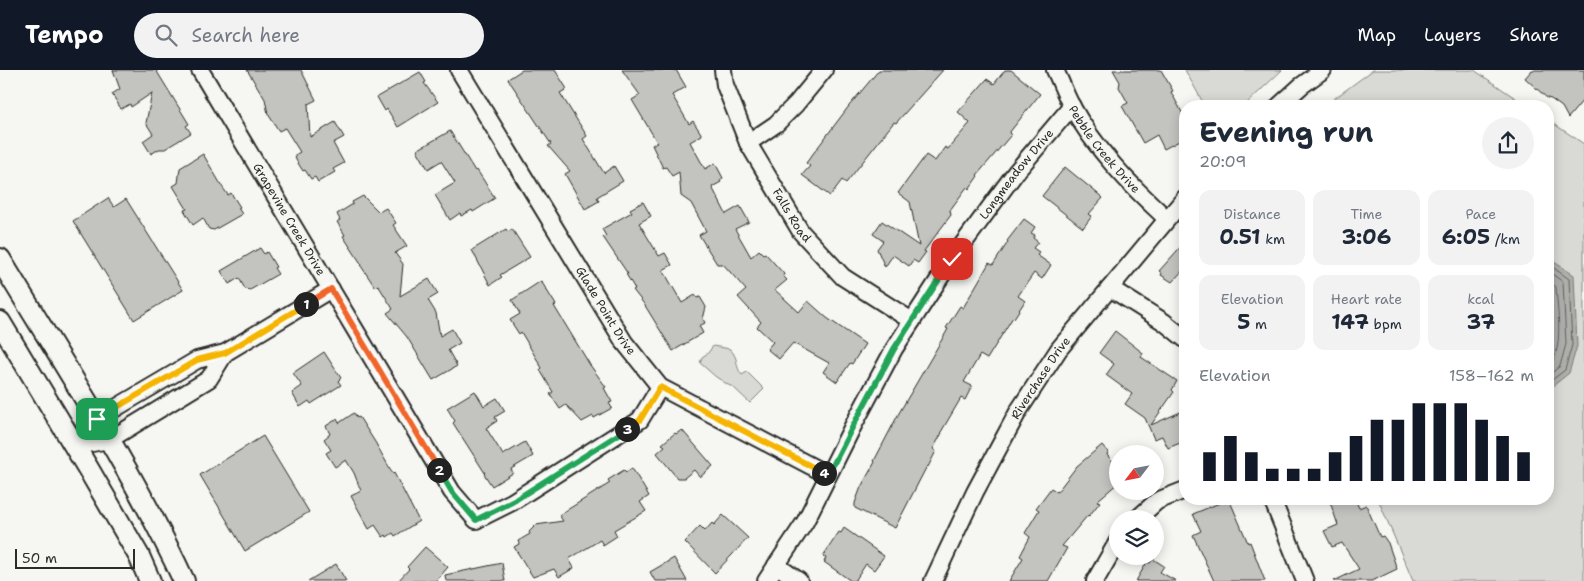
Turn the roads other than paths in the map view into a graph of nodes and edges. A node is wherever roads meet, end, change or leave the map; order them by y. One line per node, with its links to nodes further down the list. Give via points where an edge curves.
1 (200, 70): 14 (street, Grapevine Creek Drive)
2 (459, 70): 20 (street, Glade Point Drive, via 624,342)
3 (723, 70): 9 (street, Falls Road, via 725,85)
4 (824, 70): 9 (street, via 776,124)
5 (1055, 70): 8 (street, Pebble Creek Drive)
6 (1323, 70): 7 (street)
7 (1286, 100)
8 (1072, 106): 11 (street, Pebble Creek Drive, via 1103,153 1133,188); 15 (street, Longmeadow Drive, via 1016,172 952,259)
9 (748, 143): 15 (street, Falls Road, via 801,232 843,277)
10 (1179, 205): 11 (street, Riverchase Drive)
11 (1167, 219): 13 (street, Riverchase Drive)
12 (0, 259): 22 (main road)
13 (1110, 288): 17 (street); 35 (street, Riverchase Drive, via 1059,349 1020,410 975,492)
14 (331, 289): 18 (street); 20 (street, Grapevine Creek Drive, via 452,492 476,520 512,502 640,420)
15 (912, 321): 25 (street, Longmeadow Drive)
16 (0, 322): 24 (main road)
17 (1179, 334)
18 (225, 353): 19 (street, via 197,360); 21 (street, via 209,379)
19 (163, 380): 21 (street); 22 (street)
20 (660, 387): 25 (street, Glade Point Drive)
21 (176, 399): 23 (street)
22 (97, 419): 23 (main road); 24 (street)
23 (109, 440): 24 (street); 32 (main road, via 162,534)
24 (75, 446): 31 (main road, via 139,556)
25 (828, 475): 30 (street, Longmeadow Drive, via 805,522)
26 (1179, 492): 28 (street, via 1157,501)
27 (1274, 505): 37 (street)
28 (1146, 510)
29 (1109, 557): 36 (street)
30 (776, 565): 33 (street, Longmeadow Drive); 34 (street)
31 (150, 581)
32 (184, 581)
33 (766, 581)
34 (799, 581)
35 (933, 581)
36 (1095, 581)
37 (1305, 581)

